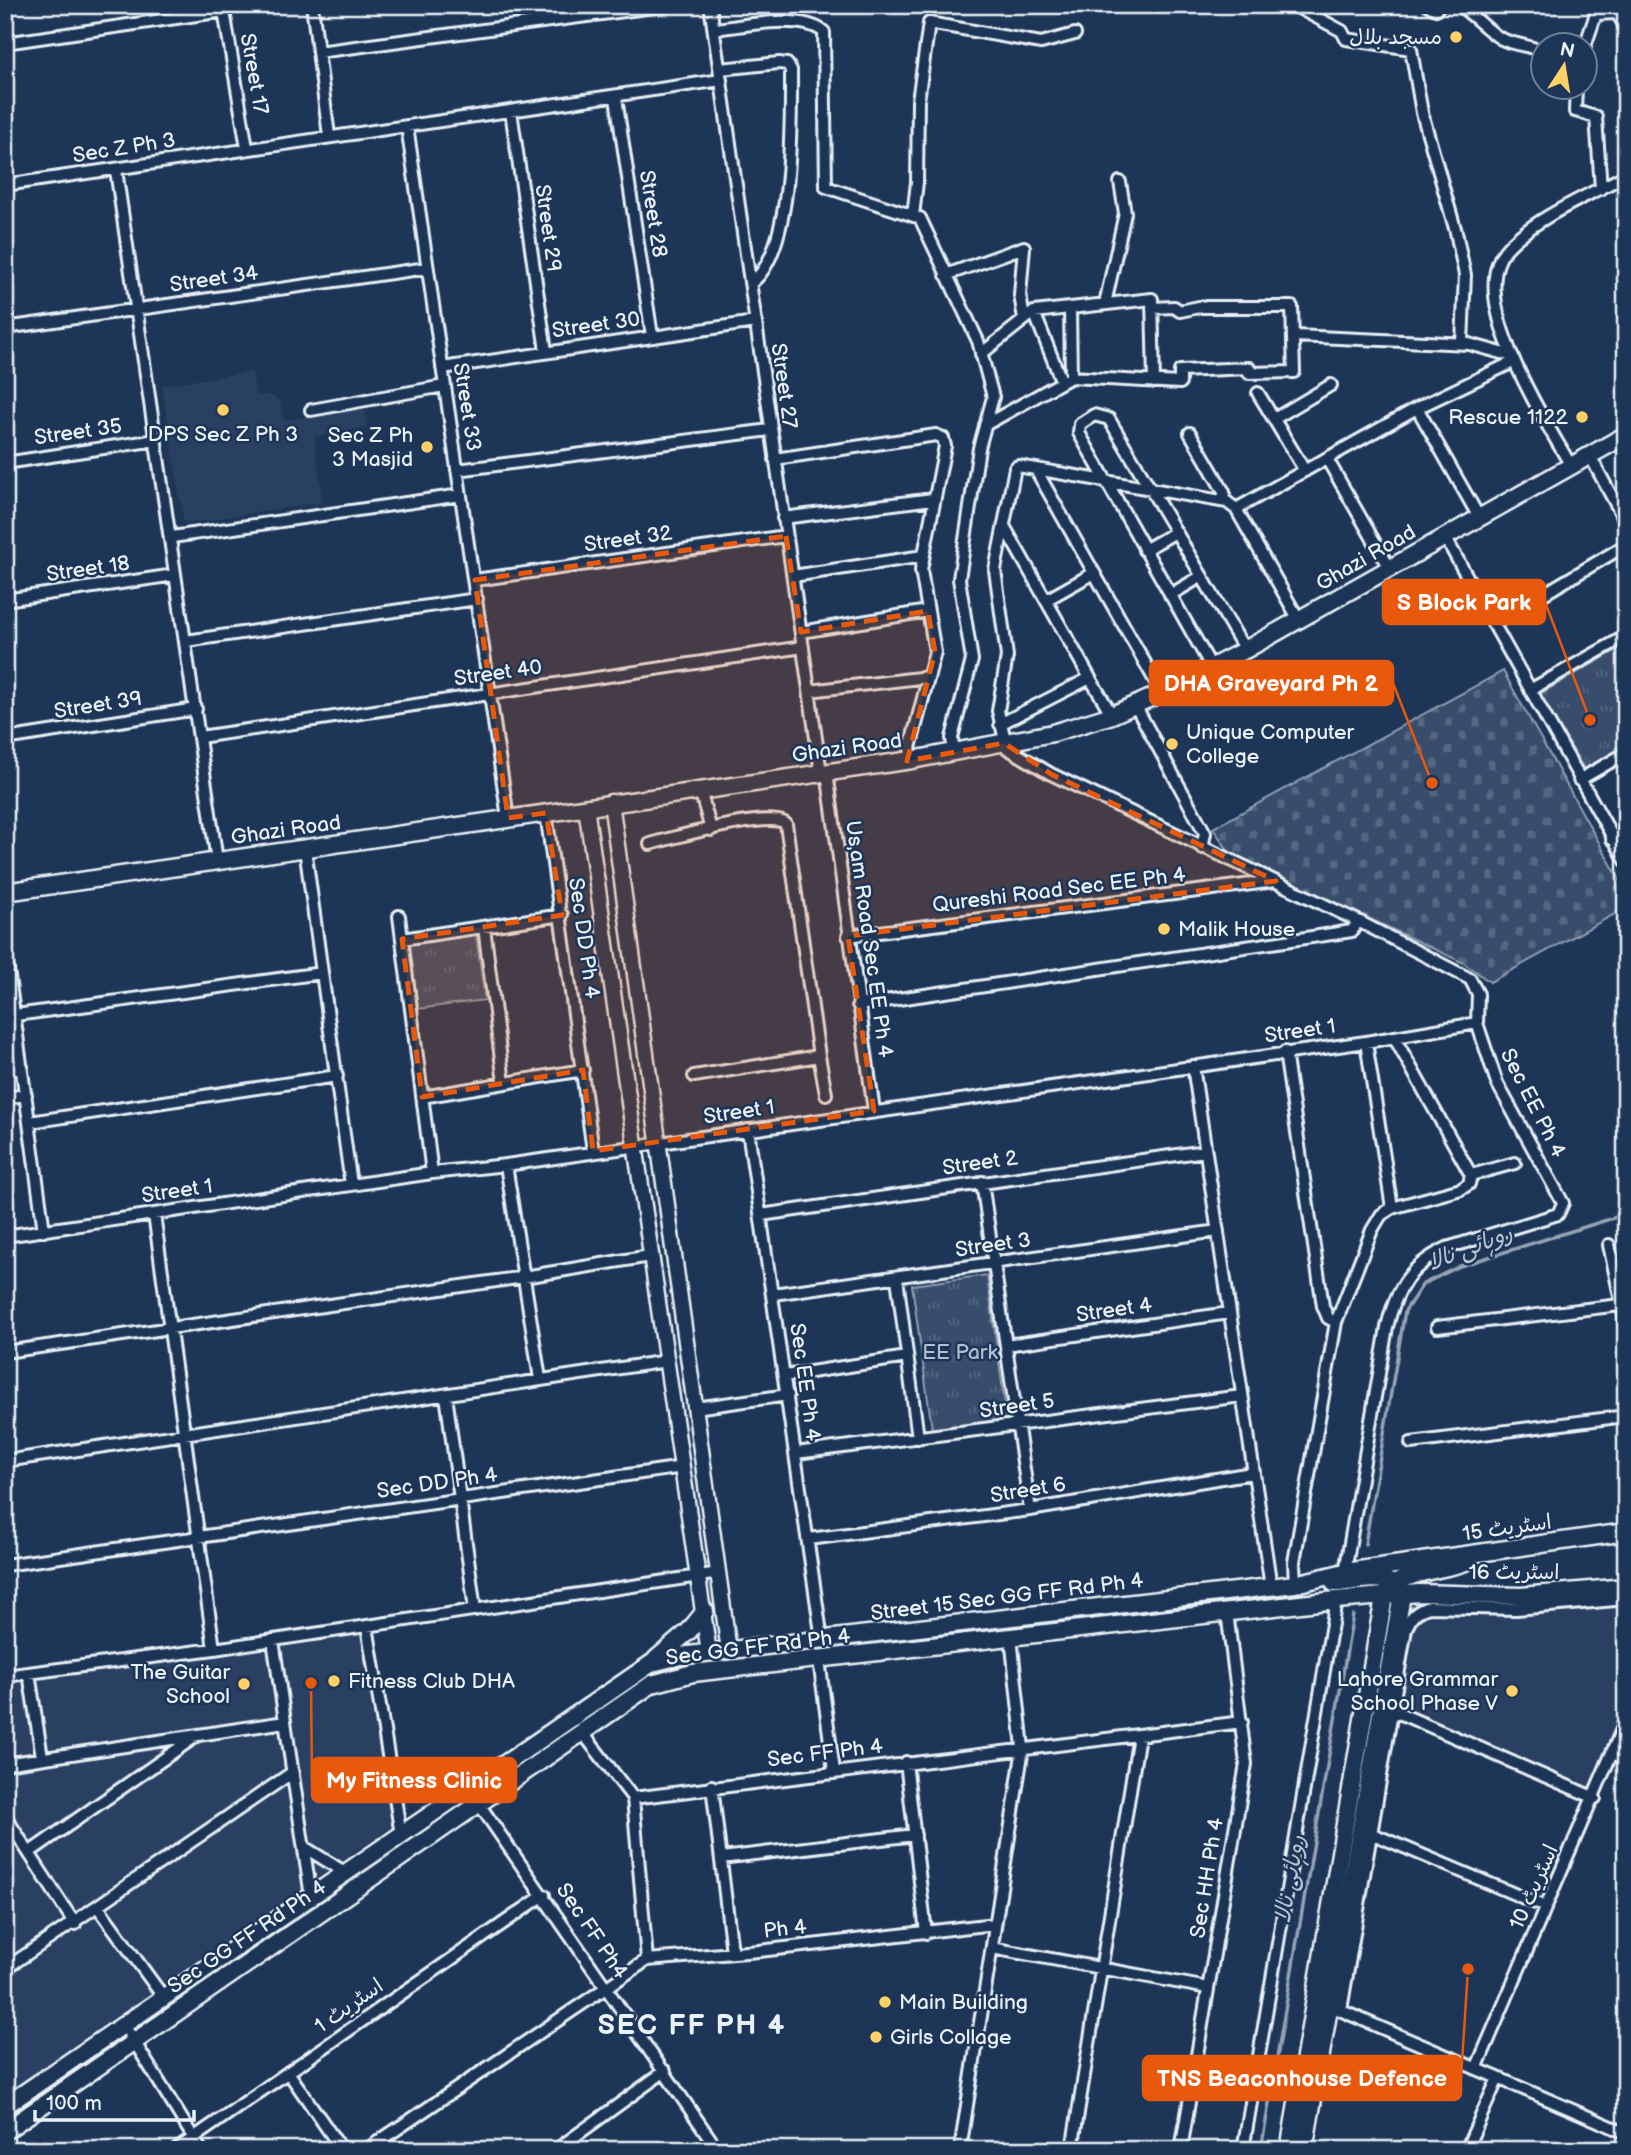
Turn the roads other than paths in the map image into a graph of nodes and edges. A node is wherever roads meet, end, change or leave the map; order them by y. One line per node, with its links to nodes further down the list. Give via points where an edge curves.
1 (312, 5): 16 (street)
2 (669, 5): 16 (street)
3 (710, 5): 11 (street, Street 27)
4 (1293, 5): 43 (street, via 1342,31 1346,39 1411,49 1422,113 1465,275)
5 (1428, 5): 6 (street, via 1436,9)
6 (1440, 5)
7 (1458, 5): 15 (street, via 1501,39)
8 (223, 8): 14 (street); 23 (street, Street 17)
9 (1615, 9): 10 (street); 12 (street, via 1596,14)
10 (1626, 28)
11 (715, 29): 17 (street, Street 27); 29 (street, via 812,23 824,32 826,187)
12 (1590, 32)
13 (1075, 34): 29 (street, via 1041,43 929,23 918,101)
14 (5, 43)
15 (1530, 45)
16 (318, 52): 22 (street)
17 (720, 75): 18 (street, Sec Z Ph 3); 32 (street, Street 27); 32 (street, Sec Z Ph 3, via 779,63 791,70 788,190 761,276)
18 (616, 98): 20 (street, Sec Z Ph 3); 42 (street, Street 28)
19 (1575, 102): 28 (street, via 1575,111 1596,117)
20 (511, 111): 21 (street, Sec Z Ph 3); 44 (street, Street 29)
21 (407, 126): 22 (street, Sec Z Ph 3); 30 (street, Street 33)
22 (329, 136): 23 (street, Sec Z Ph 3)
23 (247, 148): 24 (street, Sec Z Ph 3)
24 (116, 170): 27 (street, Sec Z Ph 3); 36 (street)
25 (1626, 174): 28 (street)
26 (1120, 183): 33 (street, via 1125,213)
27 (5, 185)
28 (1601, 189): 46 (street, via 1536,226 1499,260 1495,298)
29 (913, 216): 31 (street, via 920,218)
30 (427, 268): 36 (street, Street 34); 47 (street, Street 33)
31 (946, 275): 38 (street, via 1024,247 1020,295); 45 (street)
32 (751, 284): 39 (street, Street 27)
33 (1105, 304): 34 (street); 35 (street, via 1152,299)
34 (1070, 307): 37 (street); 48 (street)
35 (1152, 308): 41 (street, via 1292,307); 49 (street)
36 (137, 309): 40 (street, Street 34); 60 (street)
37 (1034, 312): 38 (street); 48 (street)
38 (1024, 319): 45 (street)
39 (755, 322): 42 (street, Street 30); 57 (street, Street 27)
40 (5, 328)
41 (1295, 336): 43 (street); 49 (street, via 1294,372 1249,373 1249,368 1181,371 1180,383)
42 (652, 337): 44 (street, Street 30)
43 (1462, 343): 46 (street)
44 (547, 351): 47 (street, Street 30)
45 (981, 354): 56 (street, via 993,397)
46 (1511, 358): 53 (street); 65 (street)
47 (442, 368): 51 (street, Street 33)
48 (1066, 378): 49 (street); 56 (street)
49 (1154, 382)
50 (1331, 385): 55 (street)
51 (444, 386): 54 (street); 66 (street, Street 33)
52 (1258, 393): 55 (street)
53 (1417, 408): 63 (street); 76 (street)
54 (311, 410)
55 (1274, 419): 68 (street)
56 (985, 425): 118 (street, via 959,579 972,660 952,738)
57 (771, 429): 62 (street, Street 27); 66 (street)
58 (1190, 433): 73 (street, via 1224,492)
59 (1626, 435): 61 (main road, Ghazi Road)
60 (156, 440): 64 (street, Street 35); 81 (street)
61 (1590, 456): 65 (main road, Ghazi Road); 77 (street)
62 (775, 459): 72 (street, via 936,435 943,438 945,446); 75 (street, Street 27)
63 (1327, 459): 68 (street); 86 (street)
64 (5, 463)
65 (1571, 466): 76 (main road, Ghazi Road)
66 (457, 470): 71 (street, Street 33)
67 (1036, 470): 69 (street); 78 (street, via 1015,468); 87 (street)
68 (1305, 471): 74 (street)
69 (1104, 481): 70 (street); 70 (street, via 1079,433 1080,424 1094,415 1109,419); 84 (street)
70 (1150, 489): 73 (street); 79 (street)
71 (461, 495): 81 (street); 91 (street, Street 33)
72 (933, 499): 75 (street); 85 (street)
73 (1223, 501): 74 (street)
74 (1236, 509): 97 (street)
75 (783, 518): 80 (street, Street 27)
76 (1480, 519): 82 (main road, Ghazi Road)
77 (1626, 523)
78 (1004, 526): 95 (street); 114 (street, via 995,570 1007,656 998,703)
79 (1176, 532): 84 (street); 90 (street)
80 (786, 536): 89 (street, Street 27); 91 (street, Street 32)
81 (172, 537): 88 (street)
82 (1445, 537): 86 (main road, Ghazi Road); 98 (street)
83 (1626, 545): 98 (street)
84 (1144, 550): 92 (street)
85 (923, 556): 89 (street); 96 (street)
86 (1389, 567): 97 (main road, Ghazi Road)
87 (1094, 573): 95 (street); 109 (street)
88 (175, 575): 94 (street, Street 18); 101 (street)
89 (793, 576): 99 (street, Street 27)
90 (1202, 576): 92 (street); 103 (street)
91 (475, 580): 93 (street, Street 33)
92 (1170, 594): 104 (street)
93 (477, 599): 101 (street); 110 (street, Street 33)
94 (5, 600)
95 (1046, 600): 106 (street)
96 (928, 611): 99 (street); 105 (street, via 935,652)
97 (1299, 620): 103 (main road, Ghazi Road)
98 (1493, 624): 107 (street)
99 (801, 632): 102 (street, Street 27)
100 (1626, 636): 107 (street)
101 (186, 641): 112 (street)
102 (803, 647): 108 (street, Street 27); 110 (street, Street 40)
103 (1245, 650): 104 (main road, Ghazi Road)
104 (1212, 668): 109 (main road, Ghazi Road)
105 (928, 677): 108 (street); 120 (street, via 910,748)
106 (1090, 678): 113 (street); 114 (street)
107 (1530, 690): 122 (street)
108 (809, 691): 121 (street, Street 27)
109 (1162, 693): 111 (main road, Ghazi Road)
110 (488, 694): 115 (street, Street 40); 127 (street, Street 33)
111 (1135, 705): 113 (main road, Ghazi Road); 133 (street, via 1205,833)
112 (196, 709): 115 (street); 116 (street, Street 39)
113 (1112, 715): 117 (main road, Ghazi Road)
114 (1000, 724): 117 (street)
115 (200, 737): 134 (street)
116 (5, 739)
117 (1004, 743): 118 (main road, Ghazi Road); 133 (street, Sec EE Ph 4, via 1012,753 1051,774)
118 (954, 753): 120 (main road, Ghazi Road)
119 (1626, 753): 122 (street)
120 (912, 760): 121 (main road, Ghazi Road)
121 (824, 772): 123 (main road, Ghazi Road); 142 (street, Us,am Road Sec EE Ph 4)
122 (1579, 780): 130 (street)
123 (700, 790): 124 (main road, Ghazi Road); 128 (street)
124 (611, 802): 125 (main road, Ghazi Road); 167 (street)
125 (586, 807): 126 (main road, Ghazi Road); 168 (street)
126 (546, 813): 127 (main road, Ghazi Road); 138 (street, Sec DD Ph 4)
127 (508, 818): 132 (main road, Ghazi Road)
128 (711, 830): 131 (street); 152 (street, via 776,820 786,824)
129 (1626, 831): 130 (street)
130 (1612, 839): 135 (street)
131 (650, 844)
132 (305, 848): 134 (main road, Ghazi Road); 145 (street)
133 (1202, 848): 136 (street, Sec EE Ph 4)
134 (217, 861): 137 (main road, Ghazi Road)
135 (1626, 861)
136 (1276, 881): 140 (street, Sec EE Ph 4); 142 (street, Qureshi Road Sec EE Ph 4)
137 (5, 892)
138 (562, 915): 141 (street); 156 (street, Sec DD Ph 4)
139 (399, 916): 143 (street)
140 (1358, 920): 146 (street, via 1352,931); 148 (street, Sec EE Ph 4, via 1470,979 1478,994)
141 (484, 927): 143 (street); 159 (street)
142 (848, 936): 146 (street, Us,am Road Sec EE Ph 4)
143 (402, 939): 162 (street)
144 (5, 948): 147 (street)
145 (322, 973): 147 (street); 157 (street)
146 (858, 1005): 164 (street, Us,am Road Sec EE Ph 4)
147 (12, 1019): 154 (street)
148 (1477, 1023): 149 (street, Street 1); 222 (street, Sec EE Ph 4, via 1497,1083 1561,1198 1562,1209 1544,1219 1447,1248 1431,1255 1406,1277 1387,1327)
149 (1394, 1037): 150 (street, Street 1); 174 (street)
150 (1366, 1042): 151 (street, Street 1); 177 (street)
151 (1285, 1052): 153 (street, Street 1); 191 (street, via 1324,1306 1328,1318)
152 (819, 1056): 158 (street); 160 (street)
153 (1193, 1066): 164 (street, Street 1); 170 (street)
154 (22, 1067): 155 (street); 161 (street)
155 (5, 1070)
156 (583, 1070): 159 (street); 169 (street, Sec DD Ph 4)
157 (337, 1076): 165 (street); 176 (street)
158 (694, 1076)
159 (504, 1083): 162 (street)
160 (826, 1094)
161 (26, 1095): 163 (street); 165 (street)
162 (422, 1097): 173 (street)
163 (5, 1098)
164 (874, 1111): 166 (street, Street 1)
165 (30, 1122): 180 (street)
166 (748, 1130): 167 (street, Street 1); 179 (street, Sec EE Ph 4)
167 (657, 1142): 168 (street, Street 1); 204 (street)
168 (635, 1145): 169 (street, Street 1); 184 (street)
169 (593, 1151): 172 (street, Street 1)
170 (1205, 1151): 175 (street, Street 2); 181 (street)
171 (1515, 1163): 174 (street)
172 (506, 1165): 173 (street, Street 1); 186 (street)
173 (432, 1173): 176 (street, Street 1)
174 (1471, 1175): 177 (street, via 1469,1184 1461,1189)
175 (982, 1182): 179 (street, Street 2); 185 (street)
176 (351, 1185): 178 (street, Street 1)
177 (1392, 1208): 191 (street, via 1372,1230)
178 (154, 1214): 180 (street, Street 1); 193 (street)
179 (761, 1215): 188 (street, Sec EE Ph 4)
180 (44, 1231): 182 (street, Street 1)
181 (1218, 1231): 185 (street, Street 3); 190 (street)
182 (5, 1236)
183 (1609, 1245): 189 (street)
184 (650, 1256): 186 (street); 198 (street)
185 (994, 1265): 187 (street, Street 3); 195 (street)
186 (524, 1277): 193 (street); 200 (street)
187 (897, 1278): 188 (street, Street 3); 197 (street)
188 (773, 1294): 199 (street, Sec EE Ph 4)
189 (1620, 1305): 192 (street); 194 (street)
190 (1228, 1313): 195 (street, Street 4); 203 (street)
191 (1336, 1322): 226 (street, via 1294,1562)
192 (1626, 1323)
193 (168, 1326): 196 (street); 207 (street)
194 (1437, 1326)
195 (1006, 1345): 206 (street)
196 (5, 1352)
197 (907, 1357): 199 (street); 208 (street)
198 (667, 1361): 200 (street); 212 (street)
199 (785, 1376): 202 (street, Sec EE Ph 4)
200 (540, 1380): 201 (street)
201 (446, 1395): 207 (street); 214 (street)
202 (788, 1395): 204 (street); 210 (street, Sec EE Ph 4)
203 (1242, 1396): 206 (street, Street 5); 213 (street)
204 (695, 1408): 223 (street)
205 (1626, 1416): 209 (street)
206 (1017, 1425): 208 (street, Street 5); 215 (street)
207 (183, 1434): 211 (street); 217 (street)
208 (918, 1438): 210 (street, Street 5)
209 (1411, 1443)
210 (796, 1453): 218 (street, Sec EE Ph 4)
211 (5, 1461)
212 (682, 1467): 214 (street, Sec DD Ph 4); 224 (street)
213 (1252, 1473): 215 (street, Street 6); 227 (street)
214 (460, 1499): 217 (street, Sec DD Ph 4); 232 (street)
215 (1030, 1510): 218 (street, Street 6)
216 (1626, 1532): 219 (main road, اسٹریٹ 15)
217 (197, 1538): 220 (street, Sec DD Ph 4); 239 (street)
218 (809, 1539): 238 (street, Sec EE Ph 4)
219 (1489, 1552): 221 (main road, اسٹریٹ 15); 229 (main road, via 1452,1568 1412,1575)
220 (5, 1565)
221 (1394, 1565): 222 (main road, Street 15 Sec GG FF Rd Ph 4)
222 (1345, 1572): 225 (main road, Street 15 Sec GG FF Rd Ph 4)
223 (719, 1573): 224 (street); 240 (street)
224 (700, 1575): 232 (street); 233 (street)
225 (1315, 1581): 226 (main road, Street 15 Sec GG FF Rd Ph 4); 229 (main road, via 1380,1579)
226 (1295, 1584): 227 (main road, Street 15 Sec GG FF Rd Ph 4)
227 (1271, 1587): 238 (main road, Street 15 Sec GG FF Rd Ph 4)
228 (1626, 1587): 229 (main road, اسٹریٹ 16, via 1521,1596)
229 (1393, 1592): 231 (main road, Sec GG FF Rd Ph 4); 272 (main road); 311 (main road)
230 (1626, 1599): 246 (street, via 1516,1609 1419,1610 1406,1629)
231 (1336, 1600): 234 (main road, Sec GG FF Rd Ph 4); 310 (street)
232 (475, 1610): 235 (street)
233 (705, 1611): 241 (street); 243 (main road)
234 (1227, 1612): 236 (main road, Sec GG FF Rd Ph 4); 249 (street, Sec HH Ph 4)
235 (367, 1626): 237 (street); 267 (street)
236 (1011, 1637): 242 (main road, Sec GG FF Rd Ph 4); 253 (street)
237 (273, 1640): 239 (street); 248 (street)
238 (822, 1640): 240 (main road, Street 15 Sec GG FF Rd Ph 4)
239 (214, 1649): 244 (street)
240 (729, 1651): 241 (main road, Street 15 Sec GG FF Rd Ph 4)
241 (709, 1653): 243 (main road, Street 15 Sec GG FF Rd Ph 4)
242 (819, 1660): 250 (main road, Sec GG FF Rd Ph 4, via 664,1679); 259 (street)
243 (652, 1663): 267 (main road, Street 15 Sec GG FF Rd Ph 4)
244 (29, 1673): 245 (street); 255 (street)
245 (5, 1676)
246 (1392, 1710): 263 (street); 266 (street)
247 (1626, 1720): 254 (street, اسٹریٹ 10)
248 (285, 1722): 252 (street); 260 (street)
249 (1242, 1722): 251 (street, Sec FF Ph 4); 288 (street, Sec HH Ph 4, via 1246,1764)
250 (582, 1732): 262 (street); 264 (main road, Sec GG FF Rd Ph 4)
251 (1139, 1735): 253 (street, Sec FF Ph 4); 285 (street)
252 (195, 1737): 255 (street); 270 (street)
253 (1023, 1748): 257 (street, Sec FF Ph 4); 280 (street)
254 (1612, 1753): 256 (street); 263 (street, اسٹریٹ 10)
255 (42, 1758): 258 (street)
256 (1626, 1759)
257 (906, 1762): 259 (street, Sec FF Ph 4); 268 (street)
258 (5, 1764)
259 (834, 1771): 261 (street, Sec FF Ph 4)
260 (293, 1772): 269 (street); 277 (street)
261 (712, 1786): 262 (street, Sec FF Ph 4); 271 (street)
262 (632, 1798): 284 (street, Sec FF Ph4)
263 (1595, 1798): 278 (street, اسٹریٹ 10)
264 (479, 1804): 274 (main road, Sec GG FF Rd Ph 4); 275 (street, Sec FF Ph4)
265 (5, 1816): 270 (street)
266 (1373, 1834): 272 (street); 278 (street)
267 (401, 1835): 273 (main road, Street 15 Sec GG FF Rd Ph 4)
268 (915, 1835): 271 (street); 281 (street)
269 (304, 1847): 273 (street); 276 (street)
270 (30, 1853): 279 (street)
271 (721, 1858): 283 (street)
272 (1361, 1863): 290 (main road)
273 (349, 1871): 274 (main road); 276 (main road, Street 15 Sec GG FF Rd Ph 4)
274 (362, 1884): 292 (main road, Sec GG FF Rd Ph 4)
275 (544, 1895): 287 (street, Sec FF Ph4); 294 (street, اسٹریٹ 1)
276 (311, 1897): 289 (main road, Street 15 Sec GG FF Rd Ph 4)
277 (98, 1907): 279 (street); 289 (street)
278 (1545, 1907): 293 (street, اسٹریٹ 10)
279 (75, 1924): 286 (street)
280 (995, 1927): 281 (street, Ph 4); 282 (street)
281 (926, 1933): 283 (street, Ph 4)
282 (992, 1948): 285 (street); 307 (street)
283 (732, 1952): 284 (street, Ph 4)
284 (647, 1960): 287 (street)
285 (1101, 1968): 288 (street); 308 (street)
286 (5, 1969)
287 (605, 1986): 295 (street, Sec FF Ph4); 304 (street)
288 (1208, 1988): 309 (street, Sec HH Ph 4)
289 (164, 1998): 291 (main road, Street 15 Sec GG FF Rd Ph 4)
290 (1335, 2008): 293 (street); 312 (main road)
291 (124, 2025): 292 (street); 297 (main road, Street 15 Sec GG FF Rd Ph 4)
292 (134, 2040): 298 (main road, Sec GG FF Rd Ph 4); 300 (street)
293 (1476, 2069): 296 (street)
294 (288, 2071): 300 (street, اسٹریٹ 1); 303 (street)
295 (665, 2071): 305 (street); 306 (street, Sec FF Ph4)
296 (1498, 2078): 299 (street); 313 (street)
297 (5, 2106)
298 (8, 2124)
299 (1626, 2133)
300 (193, 2137): 301 (street, اسٹریٹ 1); 302 (street)
301 (176, 2150)
302 (201, 2150)
303 (342, 2150)
304 (366, 2150)
305 (556, 2150)
306 (718, 2150)
307 (960, 2150)
308 (1072, 2150)
309 (1181, 2150)
310 (1243, 2150)
311 (1289, 2150)
312 (1304, 2150)
313 (1466, 2150)

